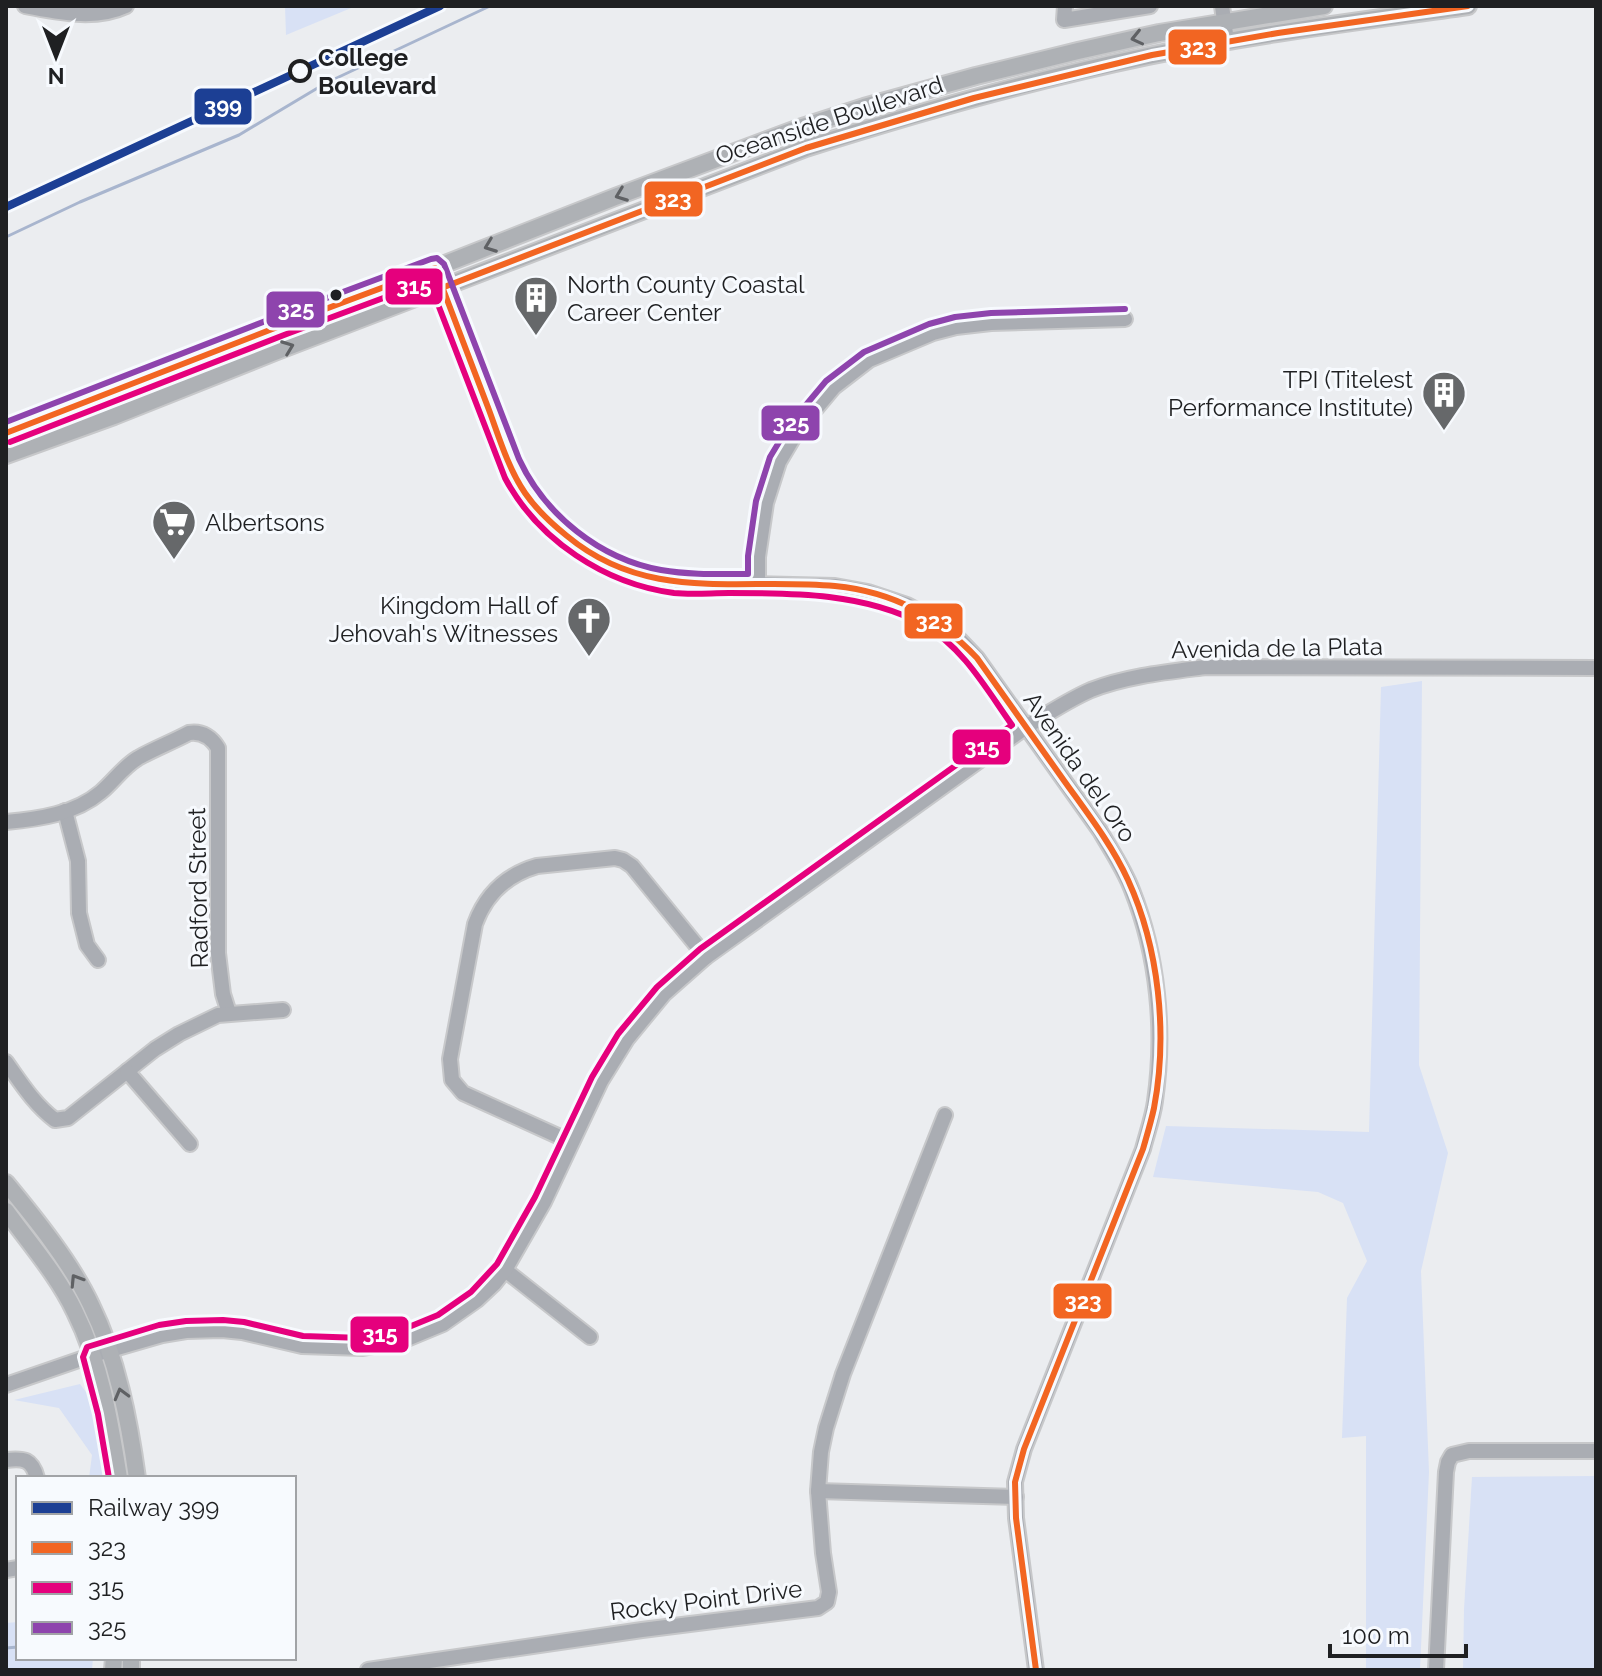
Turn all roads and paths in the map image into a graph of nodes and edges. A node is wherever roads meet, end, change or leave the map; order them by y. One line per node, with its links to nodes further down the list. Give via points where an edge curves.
1 (25, 6): 2 (street, via 89,15)
2 (126, 6)
3 (1065, 6): 7 (street, via 1064,20)
4 (1150, 6): 7 (street)
5 (1324, 6): 8 (main road, Oceanside Boulevard)
6 (1468, 6): 9 (main road, Oceanside Boulevard)
7 (1127, 8)
8 (1223, 14): 9 (street); 10 (main road, Oceanside Boulevard, one-way to 10, via 864,107)
9 (1227, 42): 11 (main road, Oceanside Boulevard, via 1067,75 861,130)
10 (435, 268): 11 (street, Avenida del Oro); 13 (main road, Oceanside Boulevard)
11 (442, 288): 15 (main road, Oceanside Boulevard, one-way to 11); 19 (street, Avenida del Oro, via 509,462 525,493 555,526 584,550 642,576)
12 (1125, 319): 19 (street, via 956,327 869,360 834,387 779,462 766,503)
13 (272, 329): 14 (main road, Oceanside Boulevard); 15 (main road, via 241,353 178,381)
14 (163, 371): 16 (main road, Oceanside Boulevard); 17 (main road, via 160,386 86,415)
15 (169, 394): 17 (main road, Oceanside Boulevard)
16 (6, 433)
17 (66, 434): 18 (main road, Oceanside Boulevard)
18 (6, 455)
19 (758, 584): 21 (street, Avenida del Oro, via 835,586 921,612 977,658)
20 (1596, 668): 21 (street, Avenida de la Plata, via 1206,667 1118,681 1091,690)
21 (1026, 727): 24 (street, Avenida de la Plata); 46 (street, Avenida del Oro, via 1100,831 1132,889 1150,947 1159,1002 1155,1104 1143,1149 1024,1449)
22 (65, 811): 23 (street); 25 (street, via 78,861 79,913 87,945); 27 (street, Radford Street, via 98,794 140,757 189,733 214,741 218,953)
23 (6, 822)
24 (706, 957): 31 (street, Avenida de la Plata, via 664,994 627,1039); 31 (street, via 623,860 525,869 491,894 475,924 450,1059 452,1080 463,1093)
25 (98, 960)
26 (283, 1010): 27 (street)
27 (229, 1013): 29 (street, via 179,1034)
28 (6, 1062): 29 (street, via 55,1120 68,1118)
29 (127, 1071): 32 (street)
30 (945, 1115): 45 (street, Rocky Point Drive, via 839,1385 821,1452)
31 (571, 1142): 35 (street, Avenida de la Plata)
32 (190, 1144)
33 (6, 1183): 37 (main road, one-way to 33, via 91,1303)
34 (6, 1211): 38 (main road, via 75,1311)
35 (505, 1270): 36 (street); 37 (street, Avenida de la Plata, via 477,1300 443,1324 402,1341 333,1347 295,1345 242,1332 186,1331)
36 (590, 1337)
37 (110, 1350): 38 (street, Avenida de la Plata); 44 (main road, one-way to 37)
38 (93, 1355): 39 (street, Avenida de la Plata); 43 (main road)
39 (6, 1385)
40 (1596, 1451): 50 (street, via 1452,1455 1446,1472)
41 (6, 1460): 42 (street, via 27,1460)
42 (36, 1476)
43 (119, 1476)
44 (137, 1476)
45 (818, 1491): 46 (street); 47 (street, Rocky Point Drive, via 829,1592 827,1602 818,1608 642,1630)
46 (1016, 1497): 49 (street, Avenida del Oro)
47 (466, 1663): 48 (street, Rocky Point Drive)
48 (368, 1670)
49 (1036, 1670)
50 (1436, 1670)

